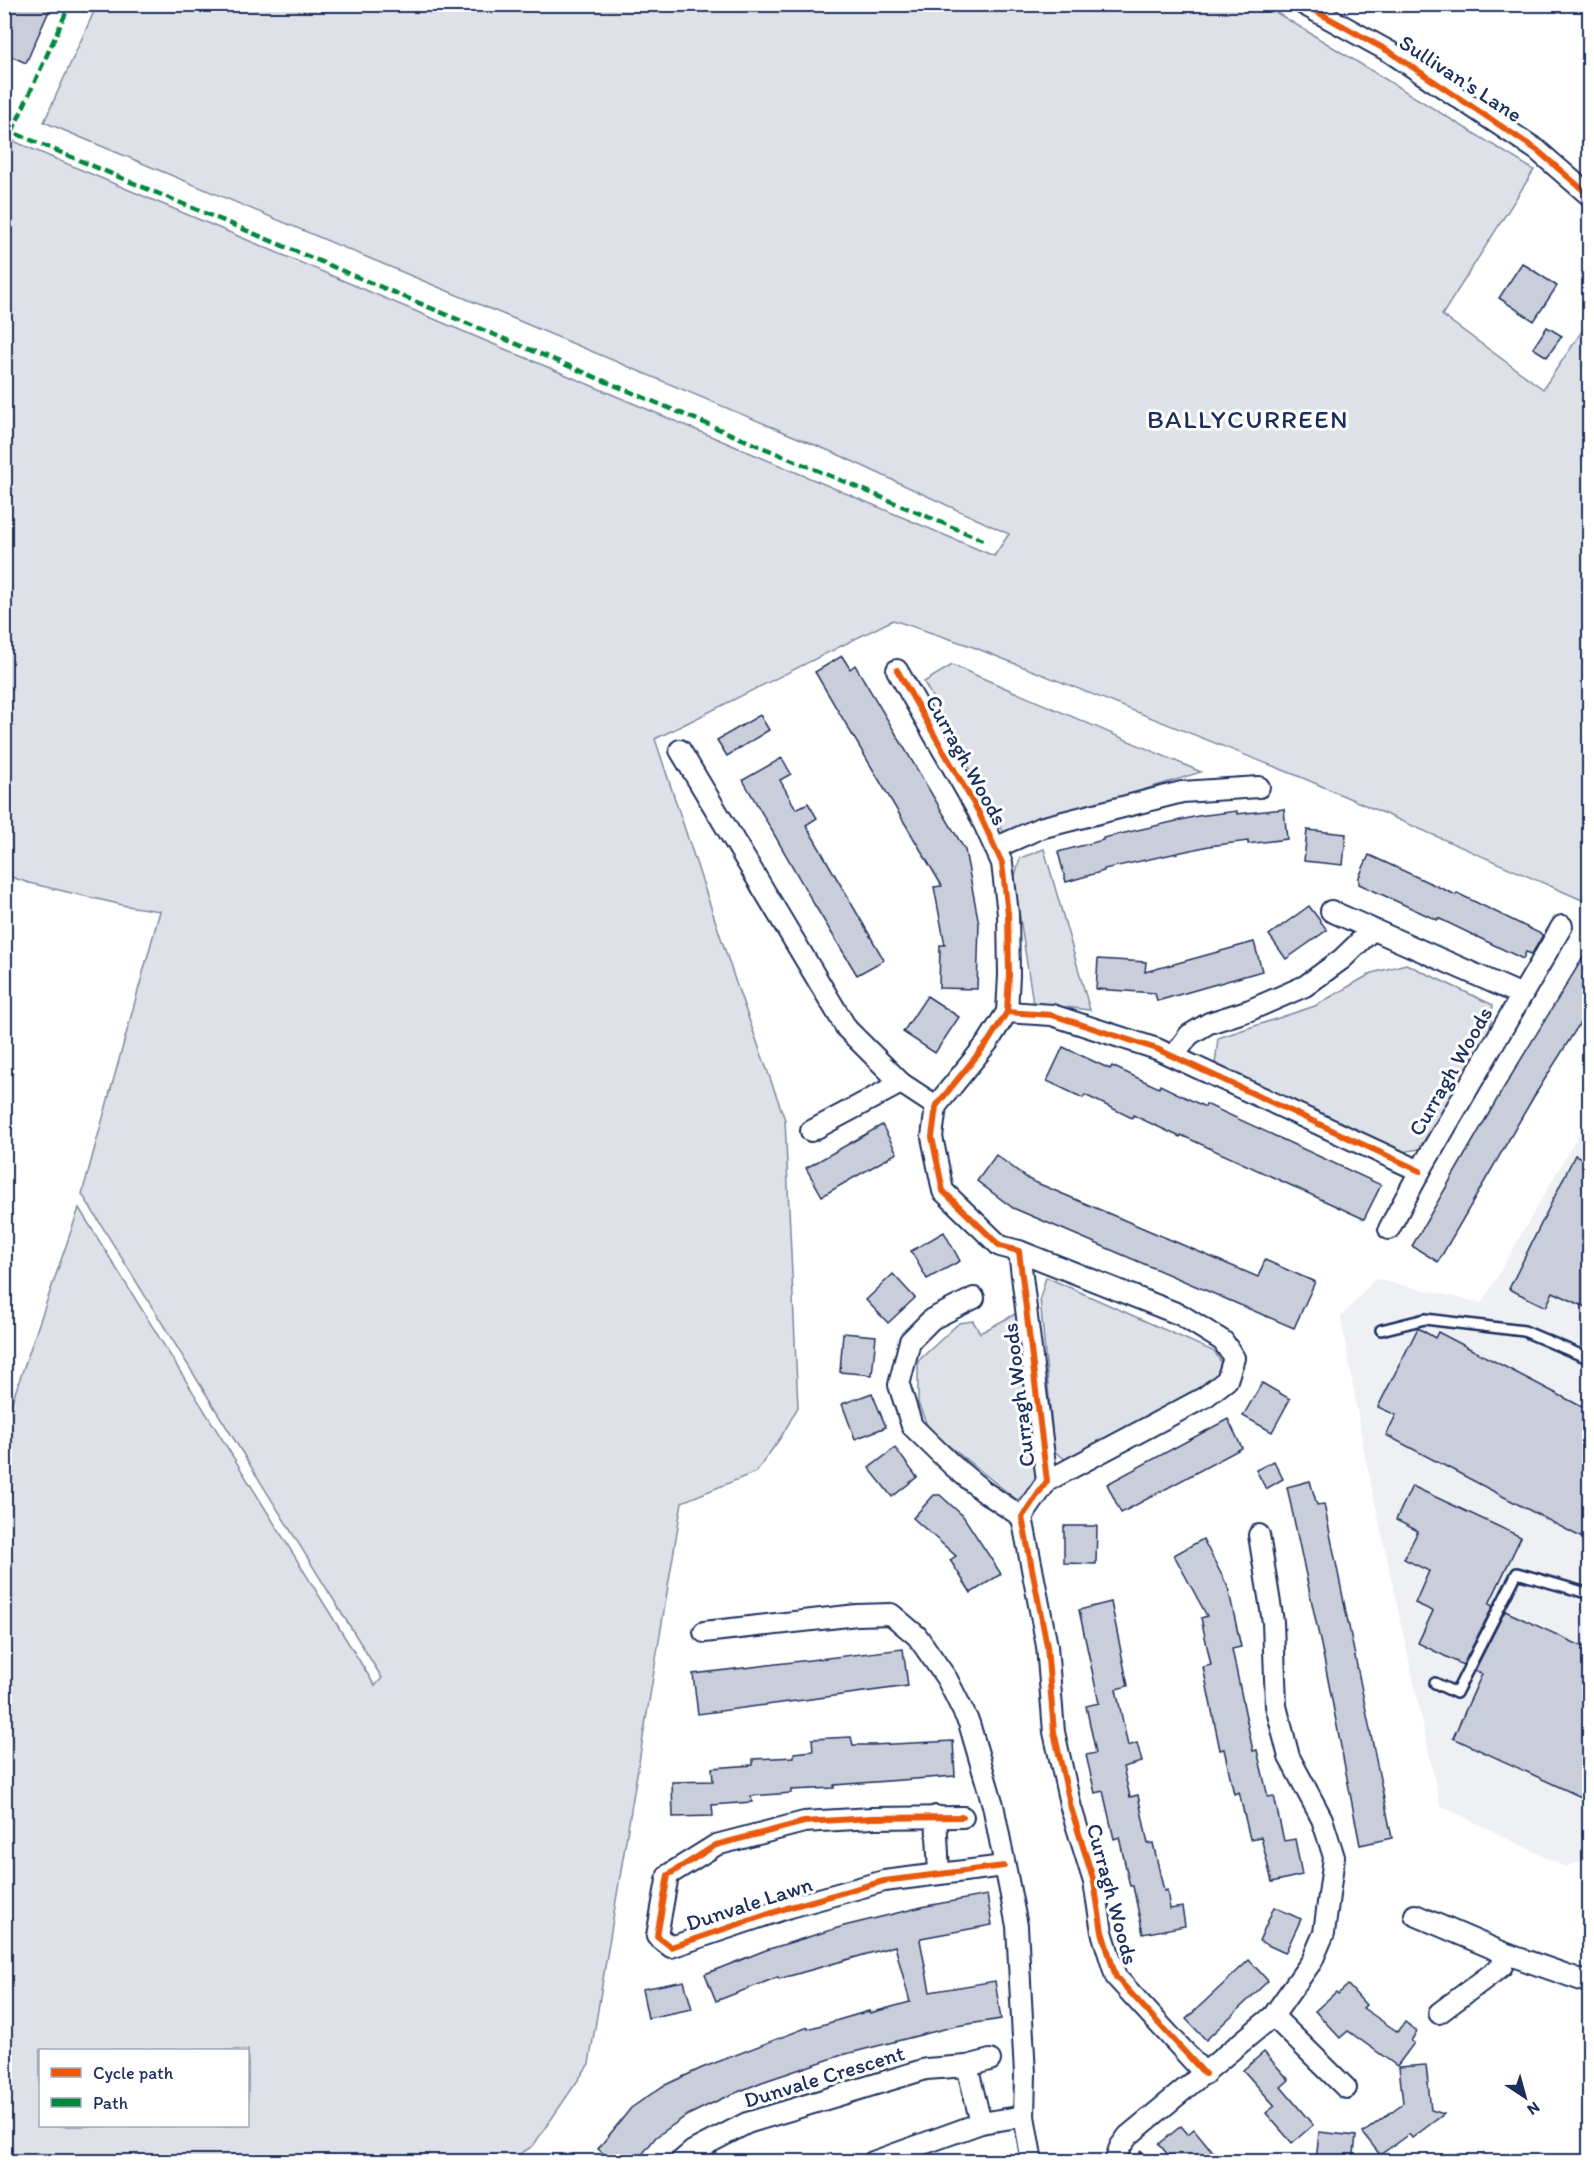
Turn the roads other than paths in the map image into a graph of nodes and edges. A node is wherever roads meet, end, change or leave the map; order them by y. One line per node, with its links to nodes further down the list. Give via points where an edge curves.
1 (1303, 4): 2 (street, Sullivan's Lane, via 1390,52 1537,150)
2 (1590, 196)
3 (897, 670): 6 (street, Curragh Woods)
4 (680, 750): 13 (street, via 847,1029)
5 (1259, 787): 6 (street, Curragh Woods, via 1182,792 1040,828)
6 (995, 848): 11 (street, Curragh Woods, via 1002,863 1008,914)
7 (1331, 911): 9 (street, Curragh Woods)
8 (1562, 926): 10 (street, Curragh Woods)
9 (1372, 930): 10 (street, Curragh Woods); 12 (street, via 1342,959 1305,986 1209,1023 1190,1035)
10 (1522, 995): 16 (street, Curragh Woods)
11 (1007, 1012): 12 (street, Curragh Woods, via 1052,1015); 14 (street, Curragh Woods)
12 (1174, 1056): 16 (street, Curragh Woods)
13 (901, 1083): 14 (street); 15 (street)
14 (936, 1106): 18 (street, Curragh Woods, via 932,1137 943,1191 1000,1246)
15 (811, 1131)
16 (1420, 1171): 17 (street, Curragh Woods)
17 (1389, 1229)
18 (1020, 1251): 22 (street, Curragh Woods); 22 (street, Curragh Woods, via 1181,1315 1223,1341 1234,1358 1227,1380 1205,1397)
19 (974, 1298): 23 (street, via 932,1319 910,1341 899,1385 912,1426 983,1491)
20 (1381, 1330): 21 (lane, via 1425,1319 1524,1331)
21 (1590, 1359)
22 (1047, 1481): 23 (street, Curragh Woods)
23 (1022, 1517): 39 (street, Curragh Woods, via 1047,1646 1054,1732 1116,1977)
24 (1259, 1534): 36 (street, via 1274,1622 1276,1706 1289,1758 1322,1819 1334,1857 1324,1933 1312,1961)
25 (1590, 1594): 27 (lane, via 1517,1573 1456,1693)
26 (704, 1632): 30 (street, via 891,1614 916,1636 947,1679 969,1723 993,1805)
27 (1436, 1683)
28 (936, 1816): 29 (street, Dunvale Lawn); 31 (street); 31 (street, Dunvale Lawn, via 804,1822 716,1845 668,1875 657,1936 671,1947 884,1881)
29 (963, 1816)
30 (1005, 1866): 31 (street, Dunvale Lawn); 41 (street, via 1017,1926 1025,2074)
31 (939, 1873)
32 (1415, 1915): 33 (street)
33 (1504, 1953): 34 (street); 35 (street, via 1502,1966)
34 (1590, 1983)
35 (1439, 2013)
36 (1274, 2016): 39 (street); 40 (street)
37 (990, 2060): 38 (street, Dunvale Crescent)
38 (967, 2066): 42 (street); 43 (street, Dunvale Crescent, via 926,2069 747,2123)
39 (1205, 2073): 46 (street, via 1128,2136)
40 (1346, 2088)
41 (1023, 2116): 42 (street); 45 (street)
42 (981, 2123): 44 (street)
43 (680, 2162)
44 (873, 2162)
45 (1032, 2162)
46 (1115, 2162)

